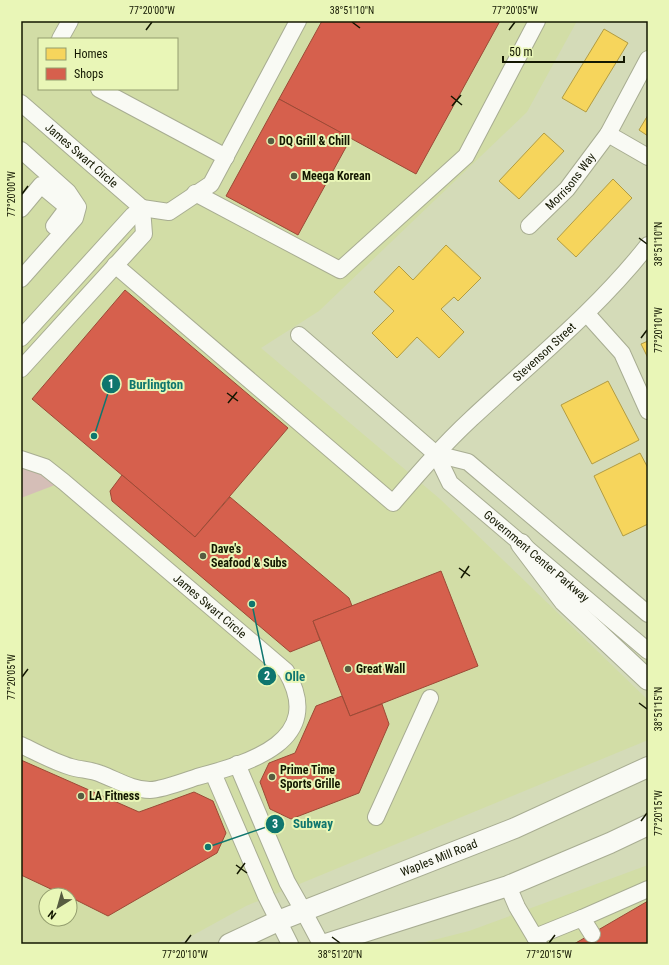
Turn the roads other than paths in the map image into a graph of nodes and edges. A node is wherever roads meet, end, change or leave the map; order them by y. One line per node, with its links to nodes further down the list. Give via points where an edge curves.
1 (70, 21): 4 (street)
2 (298, 21): 10 (street)
3 (537, 21): 12 (street, via 466,156 340,270)
4 (61, 38)
5 (648, 59): 8 (street, Morrisons Way)
6 (101, 90): 10 (street)
7 (21, 103): 13 (street, James Swart Circle)
8 (608, 134): 11 (street); 15 (street, Morrisons Way, via 567,189)
9 (21, 150): 19 (street, via 68,192 78,207 75,218)
10 (226, 157): 12 (street, via 211,184)
11 (648, 157)
12 (195, 194): 13 (street, via 169,212)
13 (142, 208): 18 (street, via 144,234); 22 (street)
14 (21, 209): 17 (street, via 41,185 65,205 66,210)
15 (529, 226)
16 (648, 245): 20 (street, Stevenson Street)
17 (21, 265)
18 (115, 265): 24 (street); 27 (street, Stevenson Street, via 393,503)
19 (21, 279)
20 (587, 314): 26 (street, via 622,352); 27 (street, Stevenson Street)
21 (299, 335): 27 (street, Government Center Parkway)
22 (21, 338)
23 (21, 344): 24 (street)
24 (33, 355): 25 (street)
25 (21, 368)
26 (648, 411)
27 (436, 454): 29 (street, Government Center Parkway, via 450,483); 30 (street, Government Center Parkway, via 468,462)
28 (21, 459): 35 (street, James Swart Circle, via 45,467 64,482 286,671 297,694 294,724 287,737 276,747)
29 (521, 544): 31 (street, Government Center Parkway); 32 (main road, via 564,601)
30 (648, 614)
31 (648, 651)
32 (648, 680)
33 (430, 698): 38 (street)
34 (21, 745): 37 (street, James Swart Circle, via 72,768 100,773 123,784 151,790)
35 (237, 764): 37 (street, James Swart Circle); 42 (street, via 287,882)
36 (648, 768): 42 (main road, Waples Mill Road, via 515,828)
37 (213, 773): 44 (street)
38 (376, 817)
39 (648, 825): 40 (main road)
40 (508, 886): 46 (street); 50 (main road)
41 (648, 889): 43 (street)
42 (304, 912): 44 (main road, Waples Mill Road); 49 (street)
43 (582, 918): 45 (street); 46 (street)
44 (278, 922): 47 (main road, Waples Mill Road); 48 (street)
45 (592, 934)
46 (537, 941)
47 (228, 944)
48 (290, 944)
49 (321, 944)
50 (326, 944)

